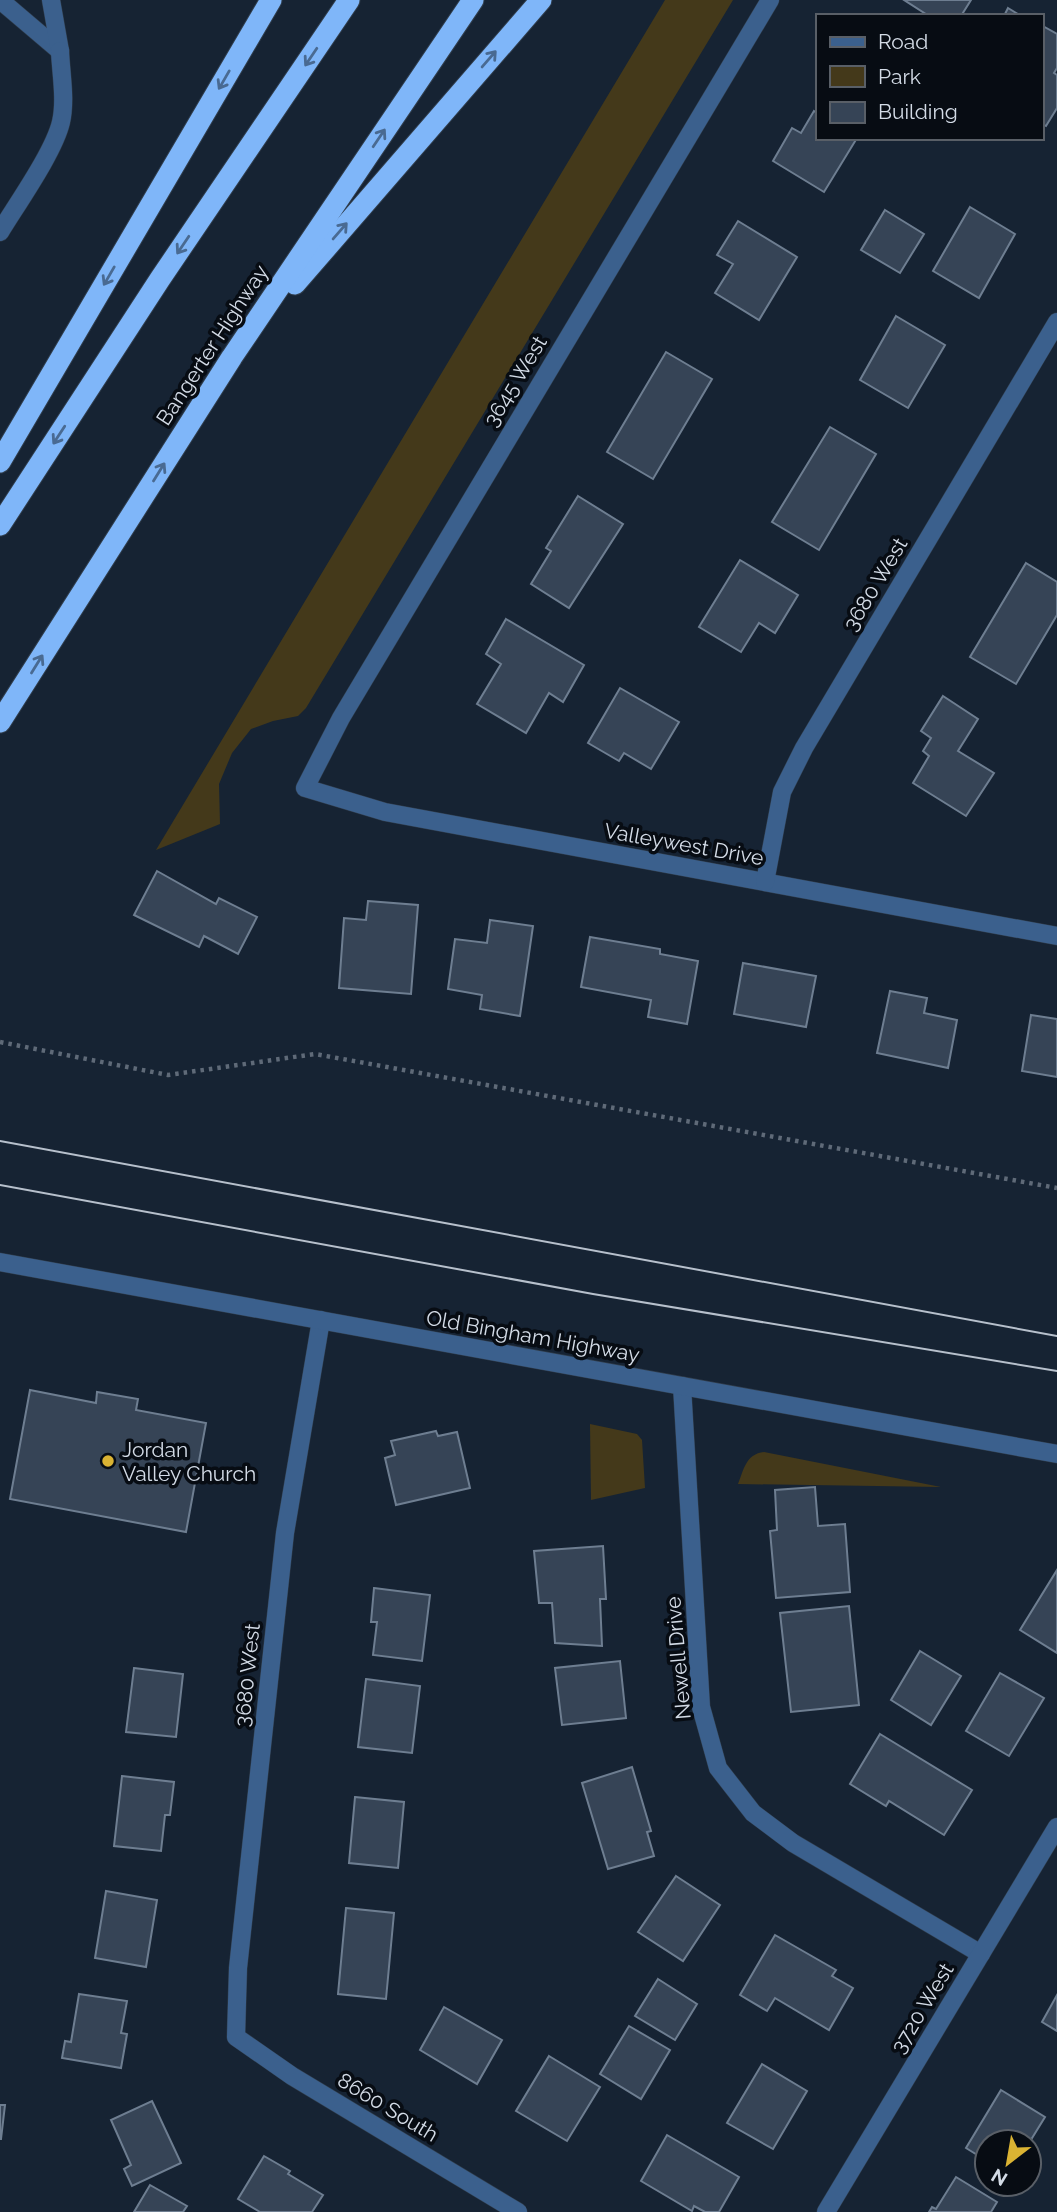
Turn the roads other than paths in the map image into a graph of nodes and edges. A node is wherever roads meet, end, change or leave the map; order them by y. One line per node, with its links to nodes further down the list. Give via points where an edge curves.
1 (0, 0): 8 (street)
2 (51, 0): 8 (street)
3 (271, 0): 12 (highway, one-way to 12)
4 (349, 0): 13 (highway, one-way to 13)
5 (473, 0): 11 (highway, Bangerter Highway, one-way to 5)
6 (541, 0): 11 (highway, one-way to 6)
7 (770, 0): 15 (street, 3645 West, via 348,706)
8 (60, 51): 9 (street, via 61,124)
9 (0, 232)
10 (1057, 322): 16 (street, 3680 West, via 799,759 782,792)
11 (232, 357): 14 (highway, Bangerter Highway, one-way to 11)
12 (0, 462)
13 (0, 526)
14 (0, 722)
15 (305, 788): 16 (street, Valleywest Drive, via 385,812)
16 (765, 882): 17 (street, Valleywest Drive)
17 (1057, 936)
18 (0, 1262): 19 (street, Old Bingham Highway)
19 (321, 1320): 20 (street, Old Bingham Highway); 24 (street, 3680 West, via 285,1533 238,1968)
20 (682, 1386): 21 (street, Old Bingham Highway); 23 (street, Newell Drive, via 701,1707 718,1768 753,1813 793,1843)
21 (1057, 1454)
22 (1057, 1827): 23 (street, 3720 West)
23 (981, 1954): 26 (street, 3720 West)
24 (236, 2037): 25 (street, 8660 South, via 292,2076)
25 (518, 2212)
26 (826, 2212)

